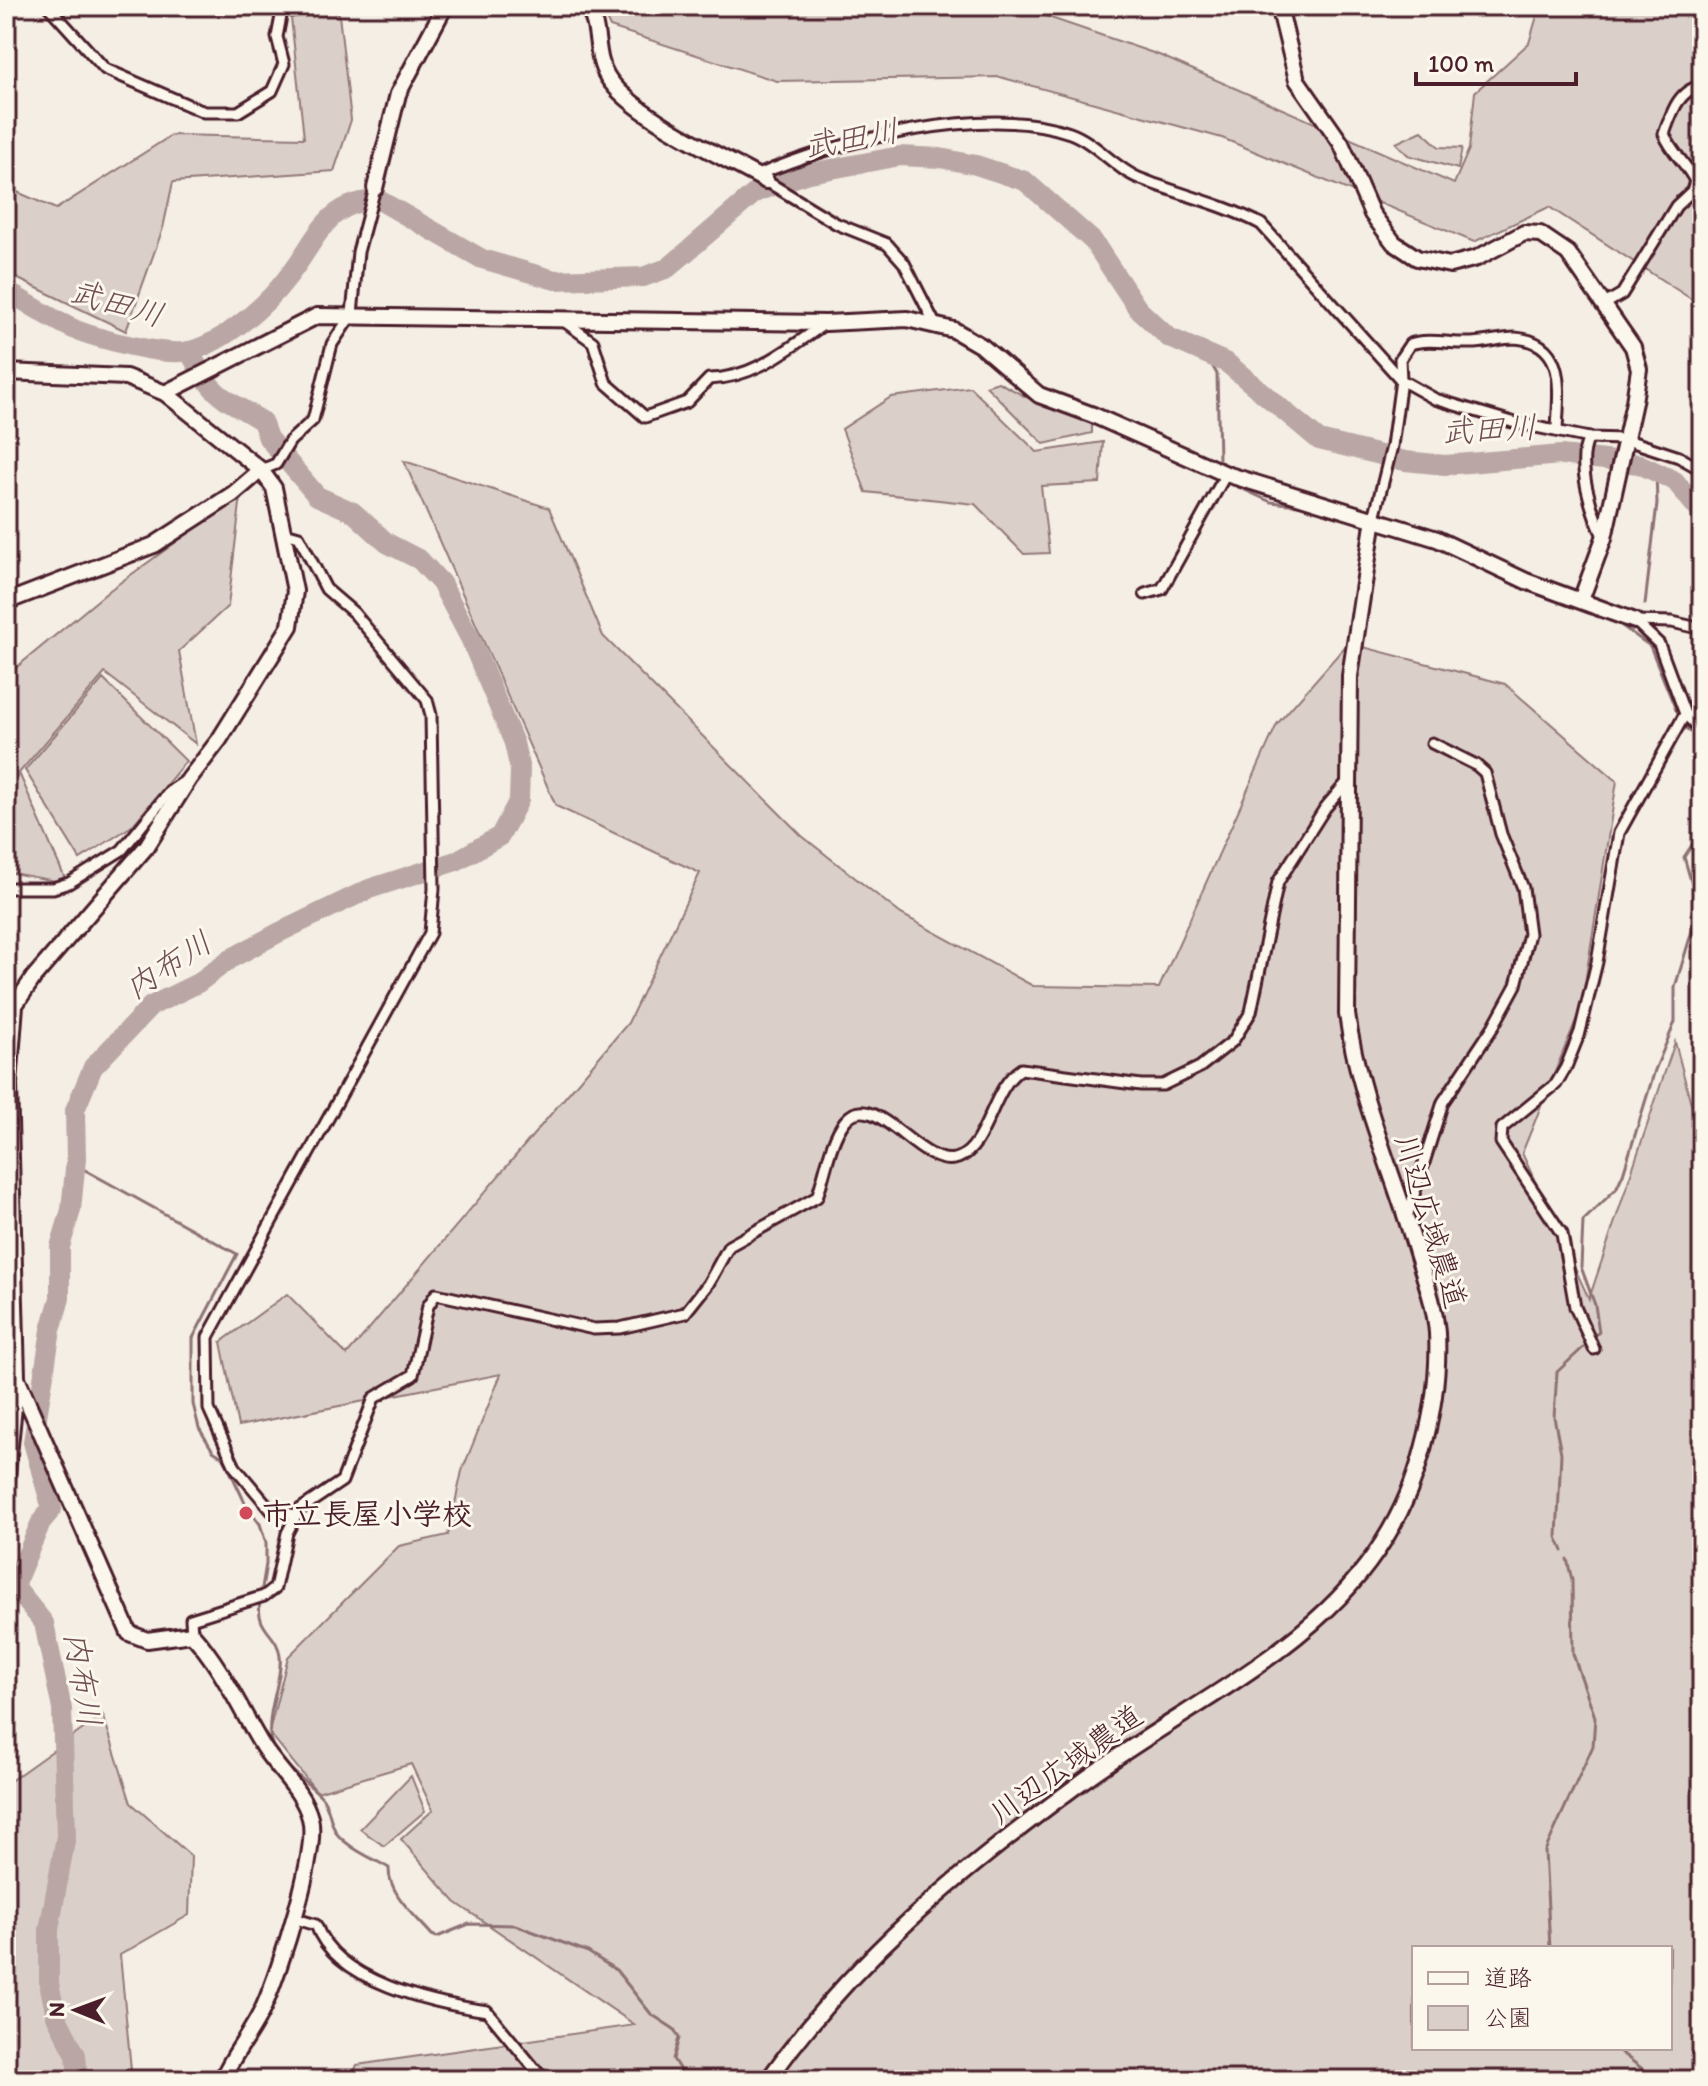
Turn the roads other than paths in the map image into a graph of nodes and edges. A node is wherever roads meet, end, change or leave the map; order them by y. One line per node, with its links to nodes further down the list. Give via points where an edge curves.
1 (48, 6): 4 (street, via 105,69 204,112 238,112 272,91 284,64 277,37)
2 (143, 6): 3 (street)
3 (258, 6)
4 (282, 6)
5 (445, 6): 10 (street, via 398,94)
6 (587, 6): 9 (street, via 606,75 628,102)
7 (1279, 6): 11 (street, via 1297,80 1341,143 1372,214 1394,243 1417,258 1450,265 1477,258 1524,233 1540,234 1568,253)
8 (1702, 86): 11 (street, via 1683,95 1664,134 1695,181 1692,191 1676,206 1622,294)
9 (761, 179): 15 (street, via 837,224 887,244 904,263); 17 (street, via 805,154 922,129 1043,125 1067,132 1141,179 1261,224)
10 (375, 188): 12 (street, via 358,252)
11 (1603, 305): 21 (street, via 1633,347 1639,369)
12 (352, 314): 13 (street); 18 (street, via 317,316); 22 (street, via 332,344 313,420 290,441 276,464)
13 (561, 319): 14 (street); 14 (street, via 593,342 606,383 645,417 687,402 709,379 760,368)
14 (826, 323): 15 (street, via 907,319)
15 (935, 324): 24 (street, via 983,347 1039,395)
16 (6, 372): 18 (street, via 126,377)
17 (1401, 380): 19 (street, via 1463,410); 19 (street, via 1400,359 1414,342 1528,341 1557,365); 25 (street, via 1387,477)
18 (170, 390): 22 (street)
19 (1557, 431): 20 (street)
20 (1587, 442): 21 (street); 27 (street, via 1589,507)
21 (1623, 443): 23 (street, via 1679,457); 27 (street)
22 (261, 470): 26 (street, via 274,488); 30 (street, via 154,545)
23 (1702, 470)
24 (1226, 474): 25 (street); 28 (street, via 1162,589)
25 (1374, 518): 29 (street); 37 (street, 川辺広域農道, via 1350,676)
26 (285, 533): 36 (street, via 295,591 290,626); 44 (street, via 299,537 326,589 354,613 427,700 434,889 430,933 417,962 375,1029 208,1337 209,1409 235,1467 272,1511)
27 (1604, 538): 29 (street)
28 (1145, 594)
29 (1581, 600): 31 (street)
30 (6, 602)
31 (1635, 621): 32 (street); 33 (street, via 1659,644)
32 (1702, 629)
33 (1685, 714): 34 (street); 41 (street, via 1619,833 1597,962 1566,1067 1556,1084 1502,1128 1501,1142 1562,1234 1568,1281)
34 (1702, 732)
35 (1432, 743): 40 (street, via 1485,773 1523,888 1529,934 1516,985 1443,1102)
36 (189, 779): 38 (street, via 170,791 122,850 69,883); 39 (street, via 147,846 15,1005)
37 (1349, 780): 40 (street, 川辺広域農道, via 1347,1014 1357,1067); 44 (street, via 1278,882 1260,977 1243,1029 1200,1067 1154,1086 1021,1069 999,1095 974,1145 950,1160 925,1151 871,1113 858,1113 844,1122 817,1197 729,1246 708,1284 680,1315 594,1329 436,1294 428,1306 413,1375 374,1398 342,1481 304,1504)
38 (6, 888)
39 (8, 1122): 42 (street)
40 (1407, 1217): 49 (street, 川辺広域農道, via 1437,1330 1435,1392 1419,1467 1367,1569 1290,1645 1077,1785 933,1896 853,1976)
41 (1594, 1349)
42 (17, 1377): 43 (street); 45 (street, via 129,1633 147,1640)
43 (6, 1484)
44 (296, 1515): 45 (street, via 275,1588 191,1619)
45 (192, 1634): 46 (street, via 310,1818 312,1852)
46 (293, 1918): 47 (street, via 264,2008); 48 (street, via 316,1925 332,1954 376,1982 487,2011)
47 (222, 2080)
48 (544, 2080)
49 (768, 2080)

